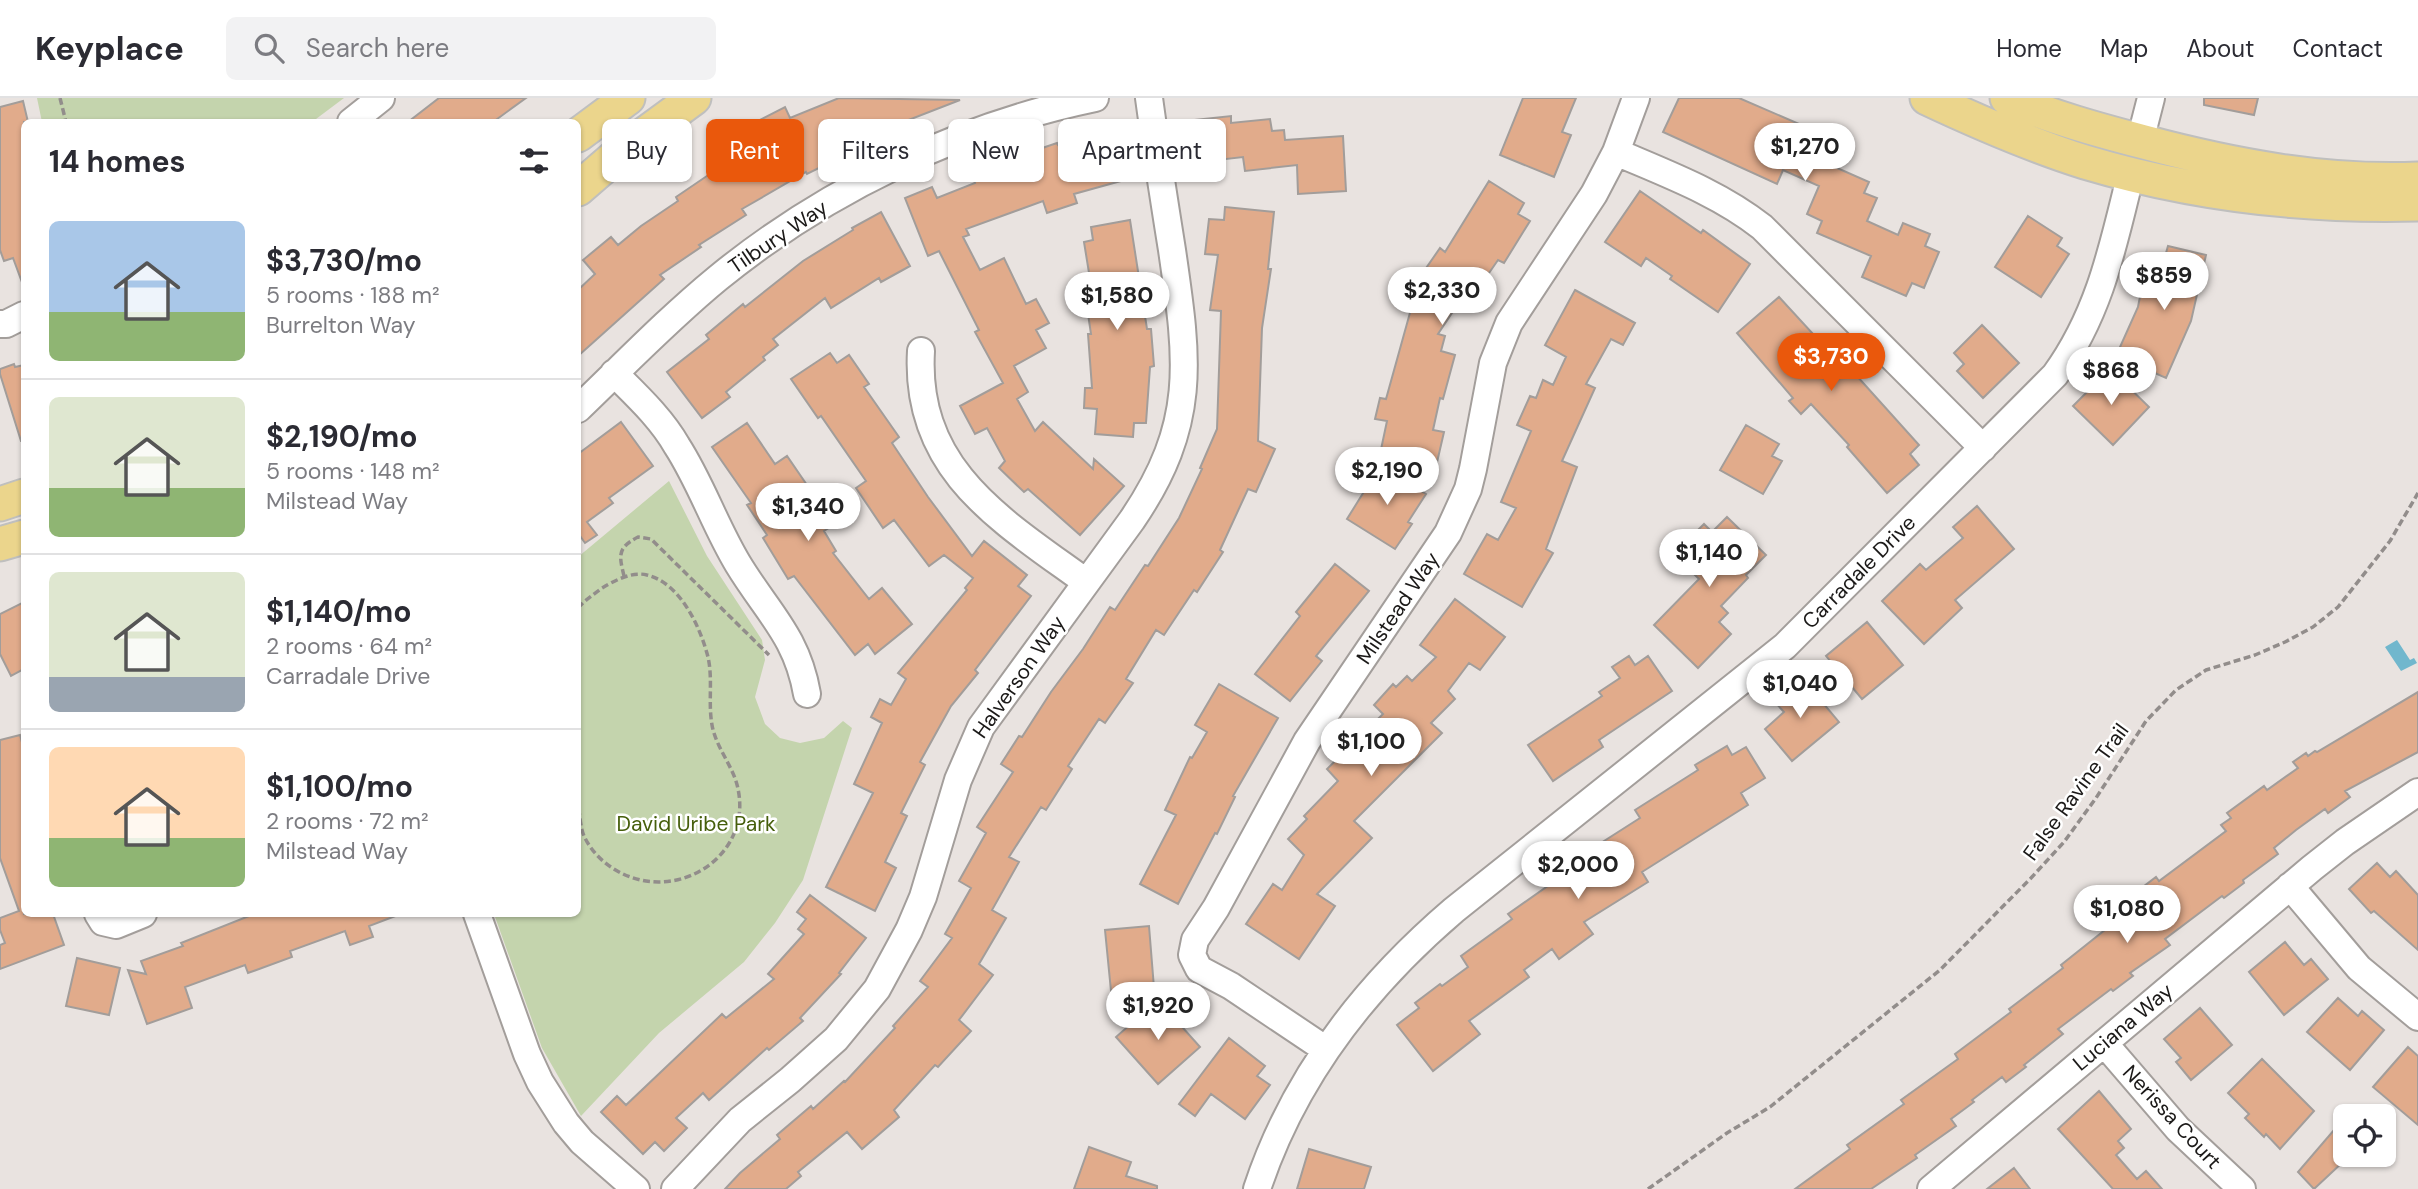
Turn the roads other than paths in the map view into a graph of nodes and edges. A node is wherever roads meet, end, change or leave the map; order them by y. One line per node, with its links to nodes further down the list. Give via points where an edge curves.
1 (381, 98): 11 (street)
2 (628, 98): 12 (main road)
3 (694, 98): 17 (main road)
4 (1095, 98): 10 (street, Tilbury Way)
5 (1149, 98): 30 (street, Halverson Way, via 1182,320 1183,391 1160,476)
6 (1636, 98): 14 (street, Milstead Way)
7 (1927, 98): 15 (main road, via 2040,147)
8 (2007, 98): 13 (main road)
9 (2151, 98): 13 (street)
10 (1017, 108): 23 (street, Tilbury Way, via 885,171 792,224 717,279)
11 (355, 119)
12 (581, 133)
13 (2140, 141): 18 (main road, via 2293,174)
14 (1616, 152): 25 (street, via 1745,213); 39 (street, Milstead Way, via 1581,216 1509,323 1493,363 1468,488 1448,533 1307,741 1195,940 1192,955 1199,970)
15 (2132, 173): 18 (main road, via 2230,192); 25 (street, Carradale Drive, via 2101,289 2079,337 2054,375)
16 (2418, 179): 18 (main road)
17 (581, 186)
18 (2340, 191): 19 (main road)
19 (2418, 204)
20 (21, 316): 21 (street)
21 (0, 324)
22 (921, 351): 30 (street, via 923,404 948,460 998,517)
23 (614, 373): 24 (street, Tilbury Way); 31 (street, via 676,442 723,539 790,640)
24 (581, 406)
25 (1983, 448): 39 (street, Carradale Drive, via 1785,646 1412,946 1360,1002)
26 (21, 497): 27 (main road)
27 (0, 504)
28 (21, 538): 29 (main road)
29 (0, 544)
30 (1086, 582): 41 (street, Halverson Way, via 981,727 958,780 923,897 877,989 836,1038 740,1120)
31 (807, 694)
32 (2418, 792): 33 (street, Luciana Way)
33 (2290, 886): 37 (street, via 2360,968); 38 (street, Luciana Way)
34 (100, 917): 35 (street, via 116,925)
35 (136, 917)
36 (478, 917): 40 (street, via 540,1082 582,1142)
37 (2418, 1017)
38 (2104, 1043): 43 (street, Luciana Way); 44 (street, Nerissa Court, via 2178,1129)
39 (1325, 1049): 42 (street, Carradale Drive, via 1290,1111)
40 (636, 1189)
41 (675, 1189)
42 (1257, 1189)
43 (1931, 1189)
44 (2242, 1189)

